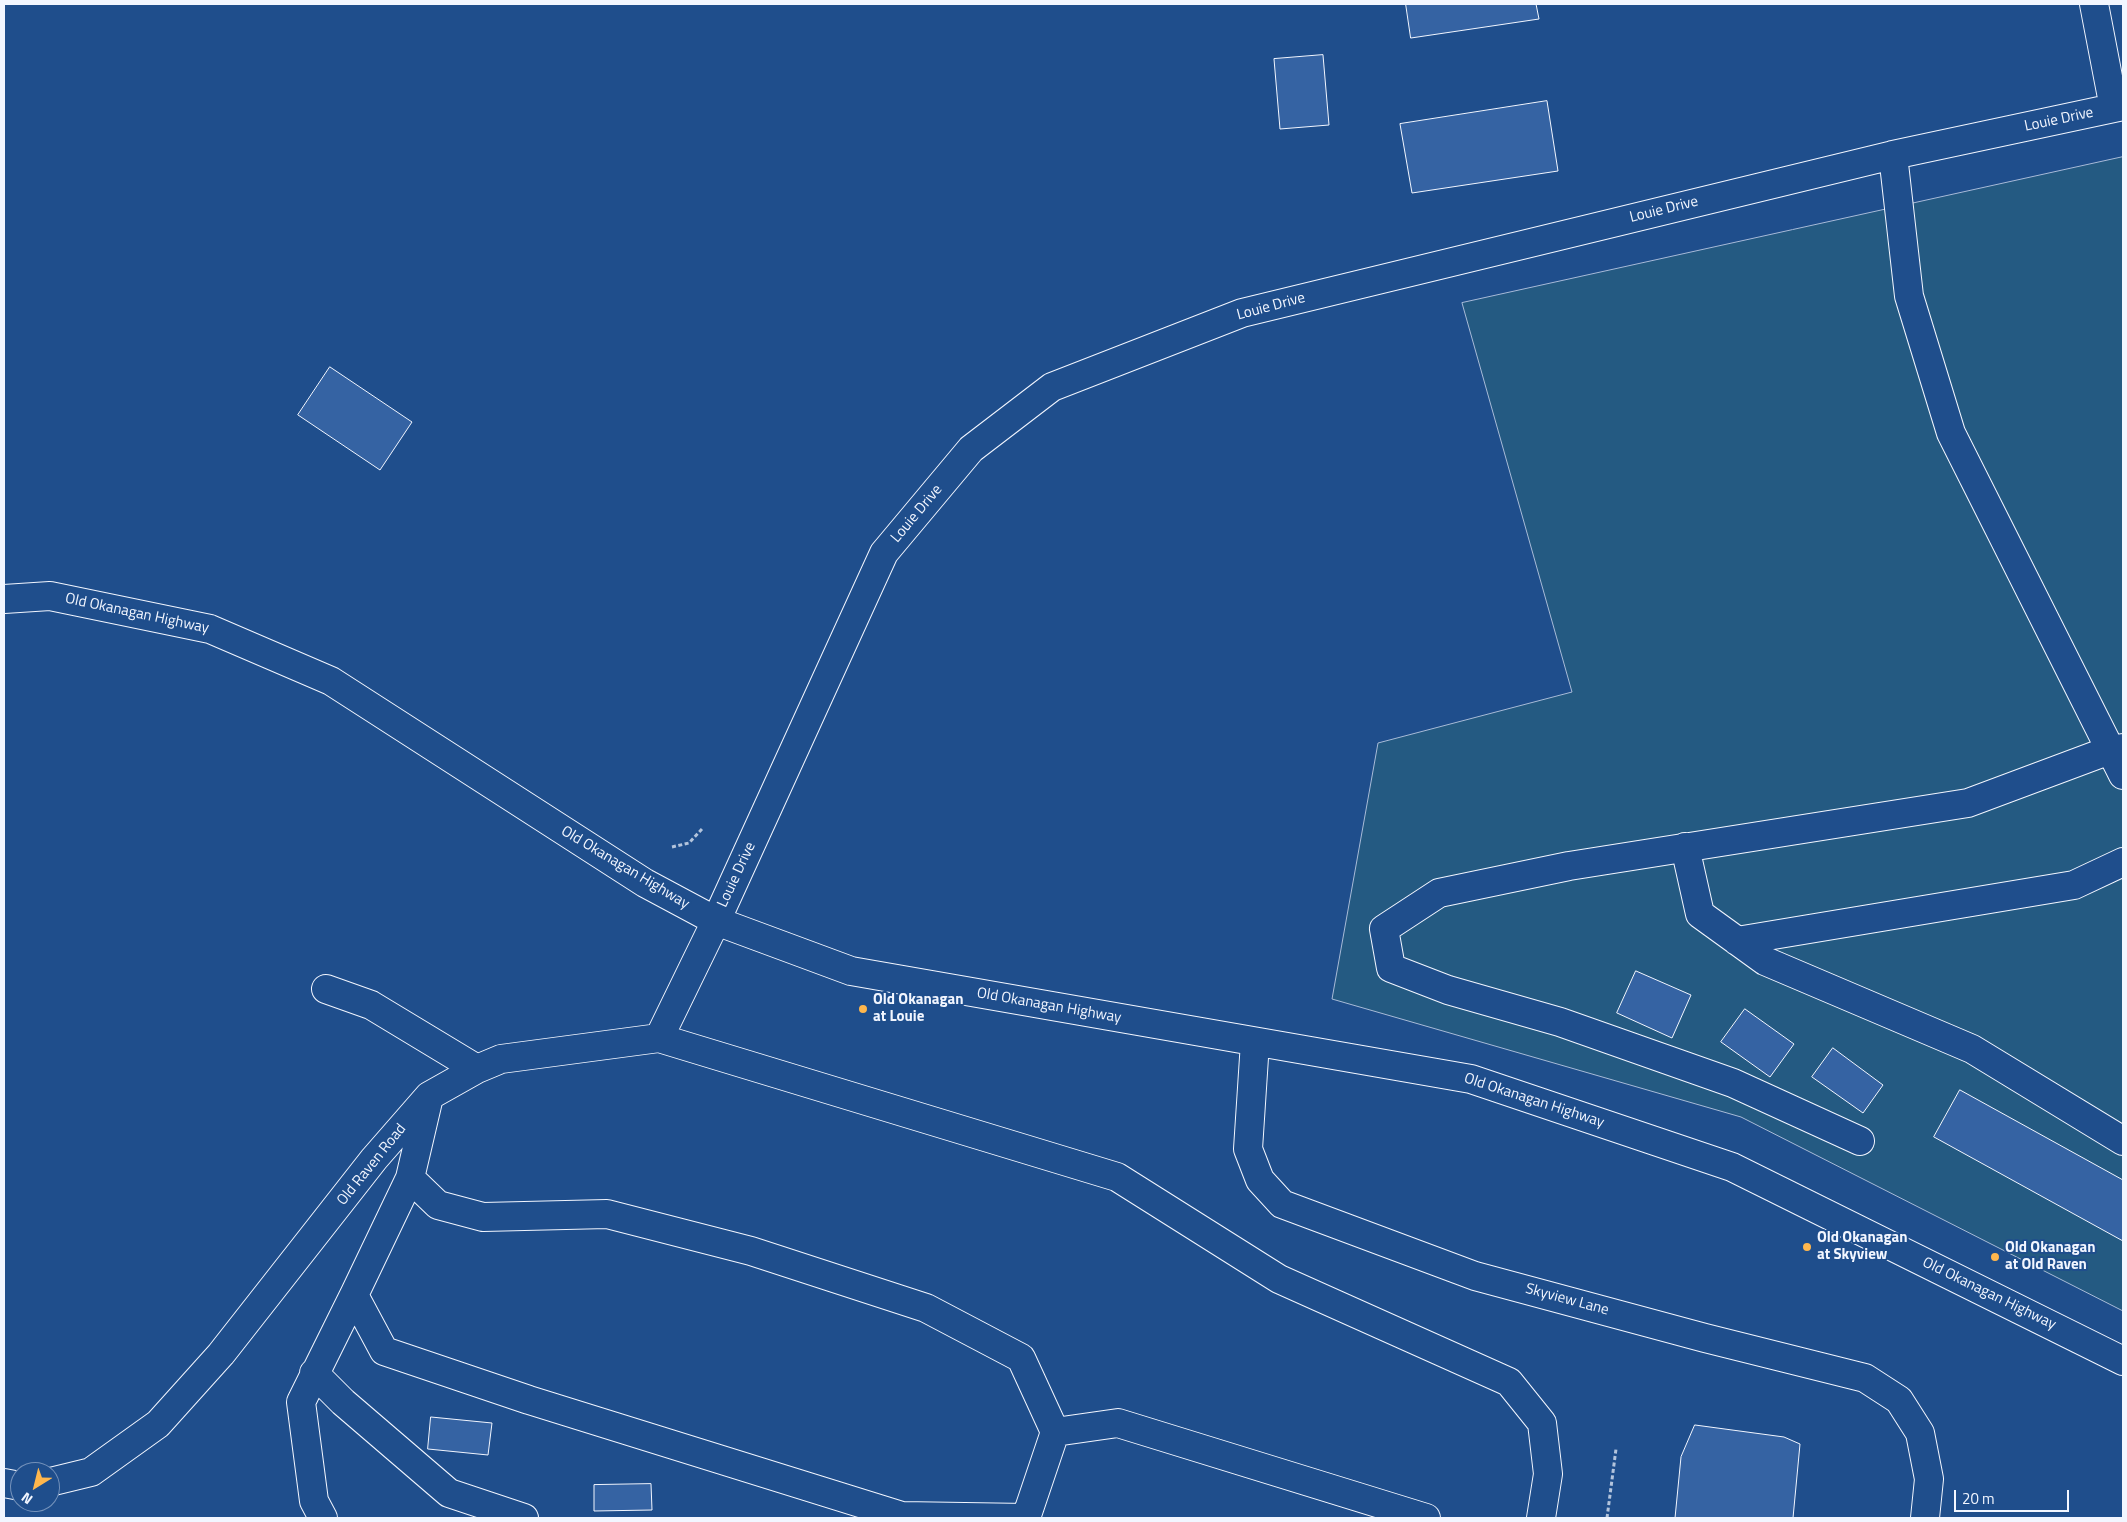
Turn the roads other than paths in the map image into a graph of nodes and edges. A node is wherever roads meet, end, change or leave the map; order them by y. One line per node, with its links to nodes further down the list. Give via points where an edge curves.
1 (2094, 4): 2 (street)
2 (2119, 107): 3 (street, Louie Drive)
3 (1894, 155): 5 (street, via 1909,296 1951,433); 9 (street, Louie Drive, via 1242,313 1052,387 971,449 884,554)
4 (4, 599): 9 (street, Old Okanagan Highway, via 50,596 210,629 331,681 645,883)
5 (2117, 749): 6 (street); 7 (street, via 1968,803)
6 (2123, 775)
7 (1685, 847): 10 (street, via 1700,914); 16 (street, via 1569,866 1439,893 1384,929 1391,968 1448,990 1560,1022 1733,1083)
8 (2123, 862): 10 (street, via 2074,885)
9 (716, 920): 12 (street); 13 (street, Old Okanagan Highway, via 851,971)
10 (1737, 941): 17 (street, via 1765,961 1972,1049)
11 (326, 989): 14 (street, via 371,1006)
12 (659, 1038): 14 (street, Old Raven Road, via 501,1059); 28 (street, via 1117,1177 1278,1279 1509,1382 1542,1423 1548,1474)
13 (1255, 1042): 20 (street, Old Okanagan Highway, via 1471,1079 1732,1167); 29 (street, Skyview Lane, via 1248,1149 1260,1180 1282,1204 1475,1276 1865,1378 1899,1400 1920,1432 1928,1479)
14 (477, 1069): 15 (street, Old Raven Road)
15 (429, 1096): 18 (street); 23 (street, Old Raven Road, via 374,1159 221,1354 158,1424 91,1472)
16 (1860, 1141)
17 (2123, 1141)
18 (410, 1178): 19 (street); 22 (street, via 438,1205 483,1217 606,1214 750,1251 926,1308 1022,1358)
19 (354, 1295): 21 (street); 26 (street, via 384,1351 529,1400 902,1516)
20 (2123, 1361)
21 (314, 1373): 24 (street, via 301,1402 314,1501); 25 (street, via 342,1402 449,1493)
22 (1055, 1432): 26 (street); 27 (street, via 1118,1423)
23 (60, 1480)
24 (323, 1518)
25 (524, 1518)
26 (1027, 1518)
27 (1426, 1518)
28 (1541, 1518)
29 (1924, 1518)

